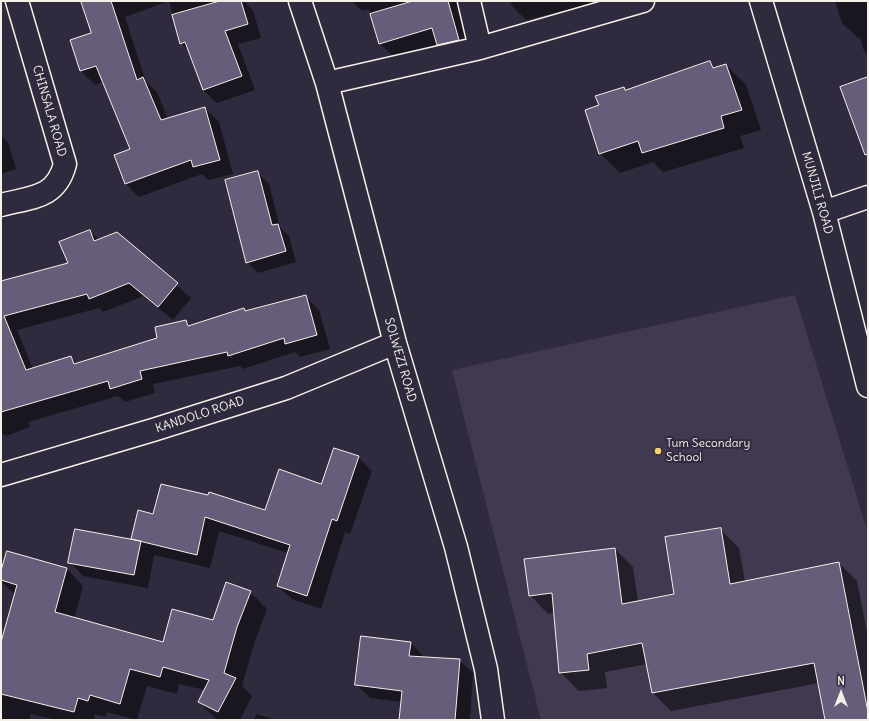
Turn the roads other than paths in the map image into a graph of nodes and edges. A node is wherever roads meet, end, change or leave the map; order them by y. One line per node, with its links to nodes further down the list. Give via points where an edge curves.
1 (17, 1): 9 (street, CHINSALA ROAD, via 65,164 61,178 47,193)
2 (300, 1): 7 (street, SOLWEZI ROAD)
3 (469, 1): 6 (street)
4 (643, 1): 6 (street)
5 (761, 1): 10 (street, MUNJILI ROAD)
6 (480, 48): 7 (street)
7 (326, 83): 11 (street, SOLWEZI ROAD)
8 (868, 197): 10 (street)
9 (1, 205)
10 (824, 212): 12 (street, MUNJILI ROAD)
11 (395, 343): 13 (street, KANDOLO ROAD, via 286,388); 14 (street, SOLWEZI ROAD, via 456,547 486,669)
12 (868, 386)
13 (1, 475)
14 (493, 720)

